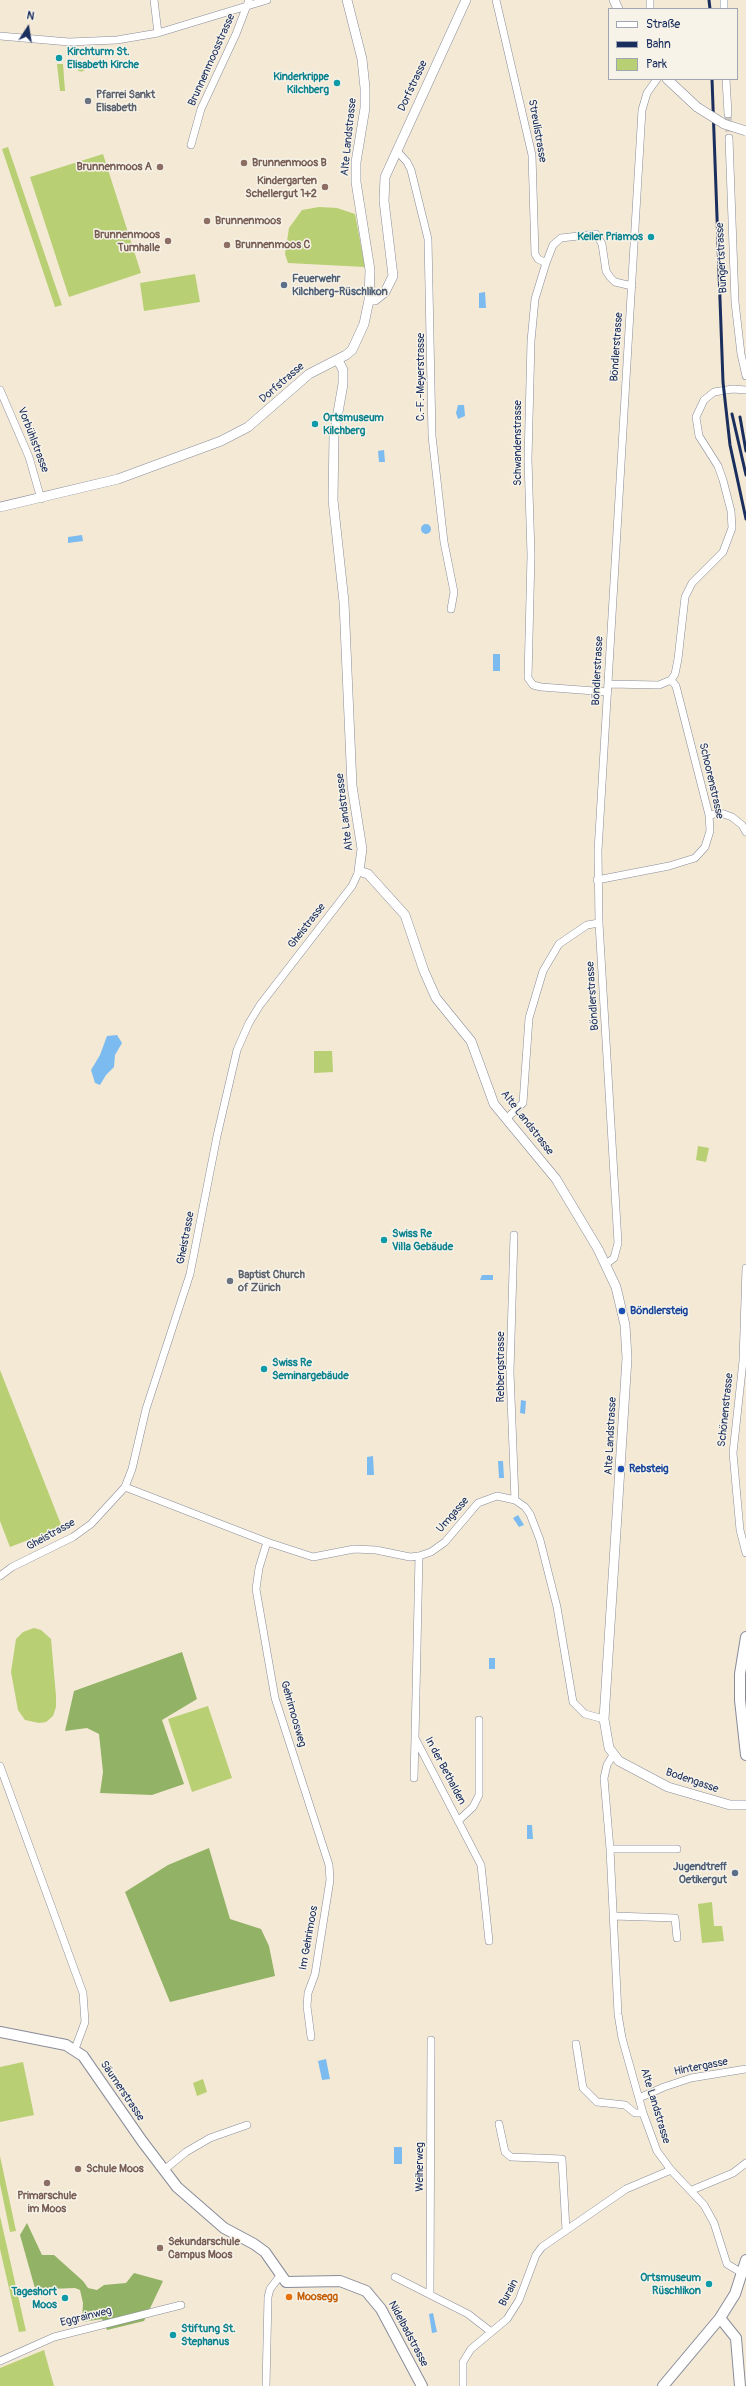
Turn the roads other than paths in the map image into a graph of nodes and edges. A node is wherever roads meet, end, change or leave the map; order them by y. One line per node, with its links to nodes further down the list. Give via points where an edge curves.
1 (154, 0): 8 (street)
2 (249, 0): 7 (street, Brunnenmoosstrasse)
3 (267, 0): 7 (street)
4 (347, 0): 20 (street, Alte Landstrasse, via 362,59 365,88 356,182 368,254)
5 (466, 0): 17 (street, Dorfstrasse)
6 (496, 0): 18 (street, Streulistrasse, via 532,155 535,254 538,259)
7 (247, 8): 8 (street); 16 (street, Brunnenmoosstrasse, via 201,109)
8 (158, 33): 9 (street, via 117,40 86,41)
9 (0, 36)
10 (656, 80): 19 (street, Böndlerstrasse, via 647,92 642,110)
11 (668, 80): 14 (street, bridge, via 697,107 724,124)
12 (726, 80): 13 (street)
13 (728, 114)
14 (746, 131)
15 (729, 138): 22 (street, Bungertstrasse, via 735,302)
16 (191, 145)
17 (397, 151): 20 (street, Dorfstrasse, via 390,164 384,188 393,276 385,292 375,300); 27 (street, C.-F.-Meyerstrasse, via 409,165 428,239 432,436 444,542 454,592)
18 (546, 262): 19 (street, Schwandenstrasse, via 553,245 561,238 592,233 599,237 602,244 606,271 610,277 615,282); 30 (street, Schwandenstrasse, via 535,299 531,341 528,459 531,555 527,673 530,682 541,687)
19 (632, 286): 29 (street, Böndlerstrasse)
20 (369, 300): 21 (street, Dorfstrasse, via 357,342)
21 (338, 360): 25 (street, Dorfstrasse, via 309,374 248,427 221,441 118,479); 33 (street, Alte Landstrasse, via 343,370 343,384 334,435 333,500 344,602 352,786 362,849)
22 (746, 376)
23 (0, 390): 25 (street, Vorbühlstrasse, via 29,457)
24 (746, 390): 28 (street, via 714,392 704,400 696,417 699,436 722,476 731,511 732,528 719,558 696,579 684,597 678,660)
25 (41, 499): 26 (street, Dorfstrasse)
26 (0, 507)
27 (451, 609)
28 (671, 680): 29 (street, via 659,685); 31 (street, Schoorenstrasse, via 676,686)
29 (609, 684): 30 (street, Böndlerstrasse)
30 (608, 692): 34 (street, Böndlerstrasse)
31 (709, 815): 32 (street, via 721,814 732,817); 34 (street, Schoorenstrasse, via 705,847 695,858 669,866)
32 (746, 832)
33 (360, 871): 36 (street, Alte Landstrasse, via 368,874 405,915 436,998 471,1041 494,1104); 41 (street, Gheistrasse, via 352,886 260,1005 237,1050 190,1274 146,1409 132,1469)
34 (597, 880): 35 (street, Böndlerstrasse)
35 (599, 923): 36 (street, via 587,925 559,944 543,971 529,1018 522,1103); 38 (street, Böndlerstrasse, via 618,1243 614,1258)
36 (506, 1119): 38 (street, Alte Landstrasse, via 556,1179)
37 (514, 1235): 42 (street, Rebbergstrasse, via 510,1372)
38 (606, 1264): 48 (street, Alte Landstrasse, via 616,1287 622,1311 627,1358)
39 (746, 1268): 40 (street, Schönenstrasse)
40 (744, 1361): 44 (street, Schönenstrasse, via 733,1453 740,1530)
41 (125, 1487): 43 (street, Umgasse); 46 (street, Gheistrasse, via 91,1524)
42 (515, 1500): 45 (street, Umgasse, via 497,1496 478,1503 445,1542); 48 (street, via 530,1514 540,1540 557,1607 573,1702 585,1714)
43 (267, 1542): 45 (street, Umgasse, via 313,1557 354,1549); 59 (street, Gehrimoosweg, via 256,1589 273,1690)
44 (746, 1553)
45 (419, 1556): 50 (street, In der Bethalden)
46 (0, 1576)
47 (746, 1637): 52 (main road, via 740,1674 740,1700)
48 (604, 1719): 51 (street, Alte Landstrasse, via 609,1748)
49 (479, 1720): 56 (street, via 479,1795 473,1807)
50 (415, 1738): 54 (street); 56 (street, In der Bethalden)
51 (613, 1755): 55 (street, Bodengasse, via 619,1761 668,1787 730,1805); 57 (street, Alte Landstrasse, via 604,1778)
52 (746, 1755)
53 (0, 1766): 67 (street, via 83,1993 85,2022)
54 (414, 1778)
55 (746, 1805)
56 (458, 1821): 62 (street, In der Bethalden, via 481,1865)
57 (610, 1849): 58 (street); 60 (street, Alte Landstrasse)
58 (677, 1849)
59 (328, 1865): 64 (street, Im Gehrimoos, via 330,1880 315,1974 308,1992)
60 (613, 1916): 61 (street, via 675,1918); 69 (street, Alte Landstrasse, via 618,2014)
61 (677, 1938)
62 (489, 1942)
63 (0, 2032): 67 (main road, via 55,2042)
64 (311, 2037)
65 (431, 2040): 82 (street, Weiherweg)
66 (576, 2044): 70 (street, via 583,2088 597,2102 625,2105 635,2113)
67 (74, 2049): 74 (main road, Säumerstrasse, via 90,2064 107,2092)
68 (746, 2069): 69 (street, Hintergasse, via 691,2078 664,2086)
69 (639, 2098): 70 (street, Alte Landstrasse)
70 (643, 2113): 75 (street, Alte Landstrasse, via 657,2151)
71 (499, 2124): 77 (street, via 505,2152 511,2157 562,2159)
72 (248, 2125): 74 (street, via 210,2138 186,2152)
73 (746, 2163): 76 (street, via 733,2173)
74 (164, 2170): 80 (main road, Säumerstrasse, via 195,2205 224,2228 265,2252)
75 (671, 2170): 76 (street, Alte Landstrasse); 77 (street, Burain, via 626,2189)
76 (692, 2190): 79 (street, Alte Landstrasse, via 714,2223 727,2264)
77 (566, 2230): 85 (street, Burain, via 542,2247 536,2255 519,2300 507,2319)
78 (746, 2260): 79 (main road)
79 (742, 2273): 84 (main road, via 735,2294)
80 (280, 2276): 87 (street, via 270,2289 268,2297); 88 (main road, Nidelbadstrasse, via 289,2283 340,2281 366,2291 381,2309)
81 (395, 2277): 82 (street)
82 (430, 2294): 85 (street, via 468,2314)
83 (181, 2305): 86 (street, Eggrainweg, via 54,2337)
84 (720, 2318): 90 (main road); 91 (main road, via 736,2338)
85 (490, 2332): 89 (street, Burain, via 470,2348 463,2362)
86 (0, 2361)
87 (266, 2386)
88 (422, 2386)
89 (462, 2386)
90 (663, 2386)
91 (740, 2386)

